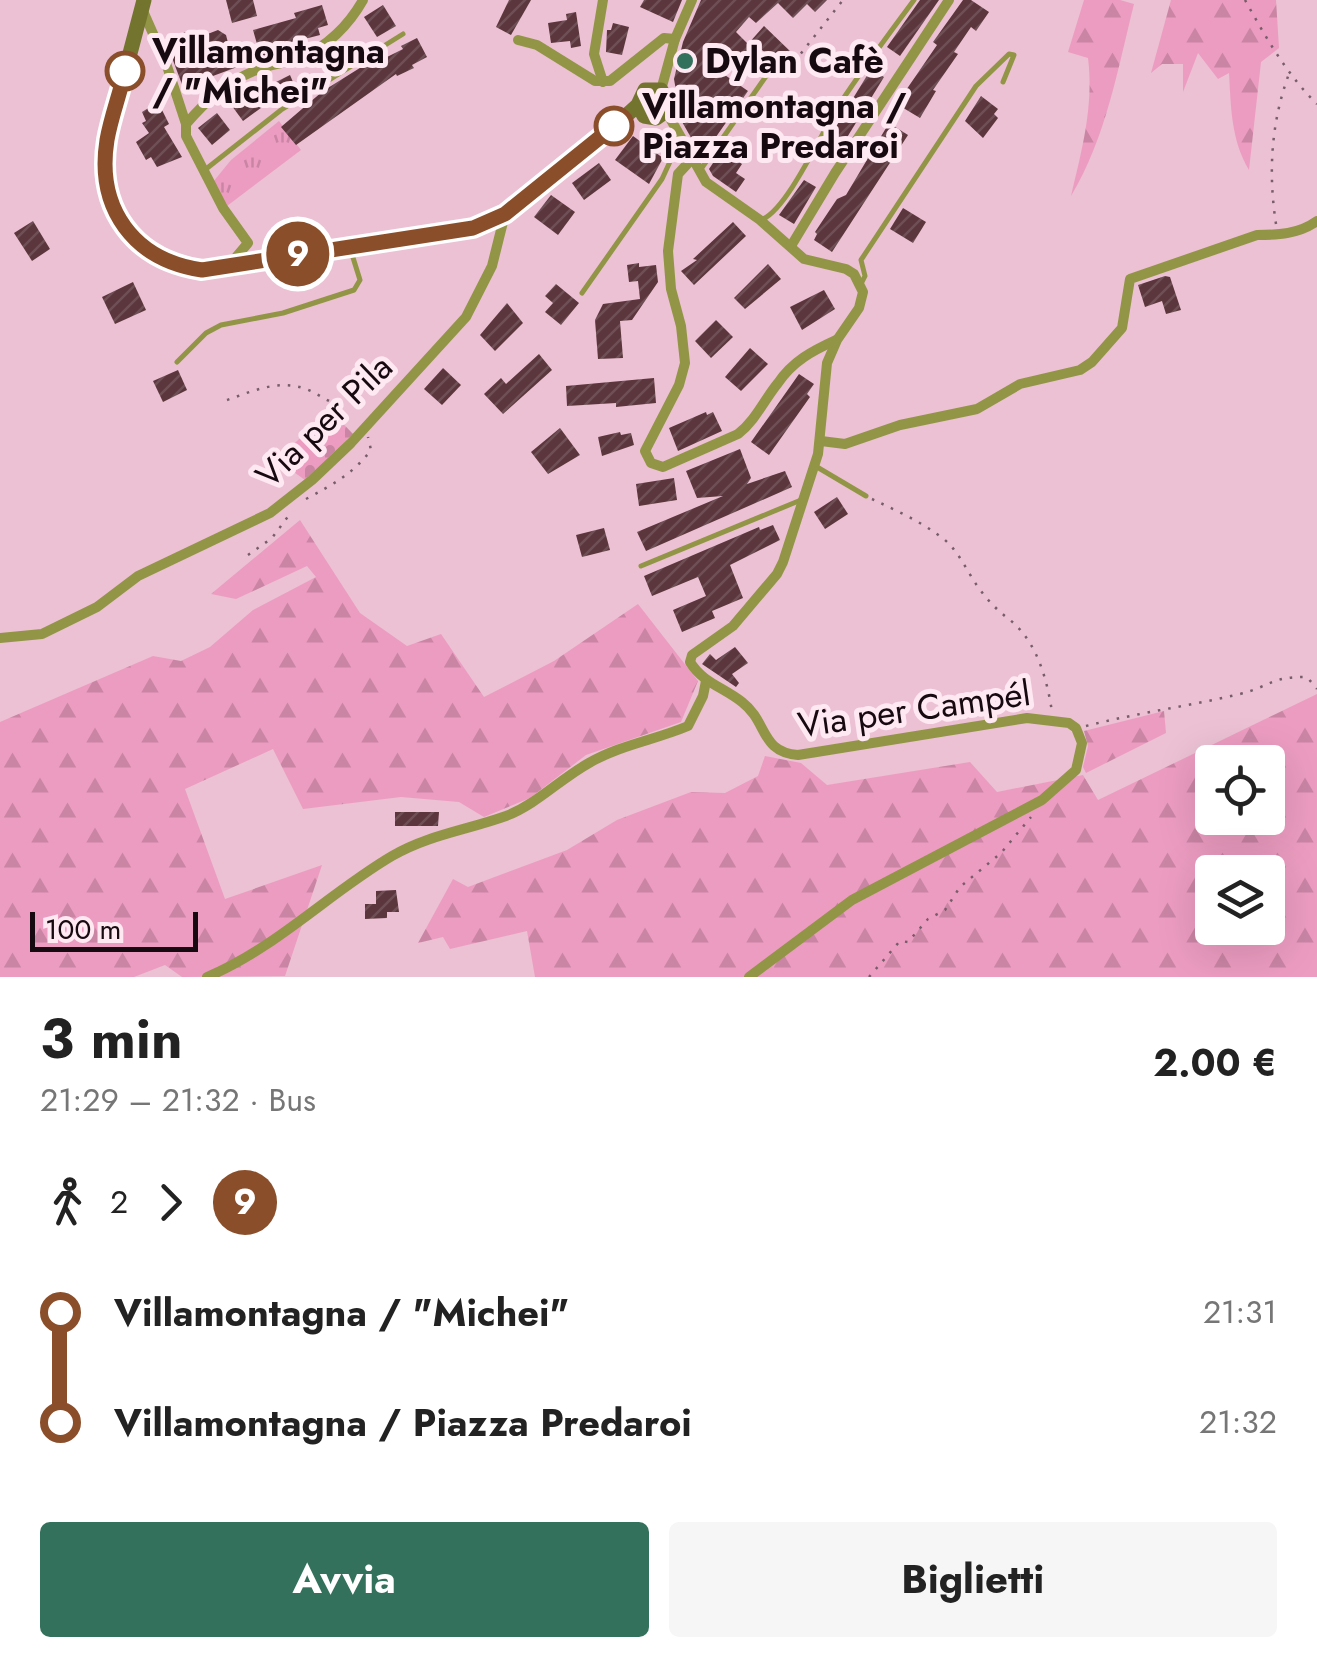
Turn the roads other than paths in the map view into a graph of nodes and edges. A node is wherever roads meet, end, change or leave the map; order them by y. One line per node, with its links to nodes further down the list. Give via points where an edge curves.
1 (362, 0): 16 (street, via 330,40 221,88)
2 (603, 0): 11 (street, via 594,54)
3 (692, 0): 8 (street)
4 (914, 0): 22 (lane, via 772,215)
5 (949, 0): 25 (street)
6 (143, 4): 16 (street); 26 (street, via 107,141 112,202 127,231 158,258 202,270)
7 (403, 34): 19 (lane, via 281,110)
8 (675, 39): 11 (street, via 664,38); 13 (street)
9 (518, 40): 11 (street)
10 (769, 72): 20 (lane)
11 (603, 82)
12 (1004, 82): 27 (lane, via 1014,55 990,70 958,111 861,260)
13 (661, 90): 14 (street, via 645,90); 15 (street)
14 (638, 104): 15 (street, via 650,118); 21 (street)
15 (666, 111): 17 (street)
16 (186, 124): 19 (street)
17 (681, 138): 18 (street); 28 (lane, via 662,179)
18 (691, 160): 20 (street); 29 (street, via 678,174 668,251 685,363 645,451 650,463 663,468 738,434 799,359)
19 (204, 171): 26 (street, via 248,243)
20 (699, 171): 22 (street)
21 (505, 214): 24 (street, via 473,228); 36 (street, Via per Pila, via 492,266 466,317 312,480 270,513 138,576 97,607 42,634)
22 (760, 220): 25 (street)
23 (1317, 221): 31 (street, via 1130,279 1122,328 1080,370 1020,384 977,409 845,444)
24 (348, 245): 26 (street); 30 (lane, via 360,280 354,290 221,324)
25 (791, 246): 27 (street, via 804,259 846,269)
26 (227, 268)
27 (860, 284): 29 (street, via 859,308)
28 (582, 293)
29 (837, 340): 31 (street, via 824,373)
30 (177, 362)
31 (821, 441): 32 (street)
32 (814, 466): 33 (lane); 34 (street)
33 (866, 496)
34 (801, 500): 35 (lane); 37 (street, via 777,574 727,632 692,655 690,662)
35 (641, 566)
36 (0, 638)
37 (706, 681): 38 (street, via 688,726 586,764 504,817 431,836); 39 (street, Via per Campél, via 753,712 783,754 988,722 1054,719 1076,728 1082,743 1070,779 1042,800 852,900)
38 (208, 977)
39 (749, 977)

